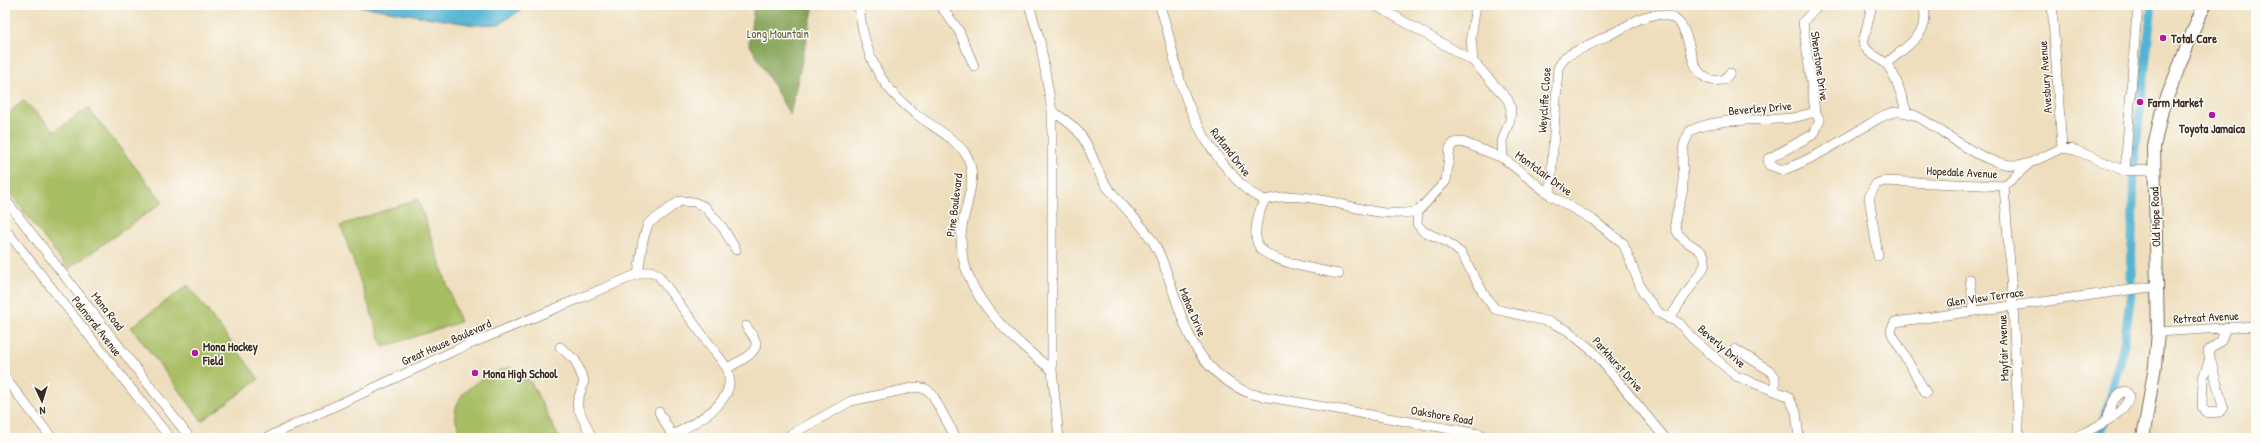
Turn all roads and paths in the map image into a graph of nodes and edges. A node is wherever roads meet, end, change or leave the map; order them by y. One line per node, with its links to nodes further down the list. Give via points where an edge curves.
1 (858, 5): 48 (street, Pine Boulevard, via 866,42 880,78 891,93 952,140 965,153 970,165 972,176 961,238 970,284 997,320 1024,348)
2 (940, 5): 15 (street, via 959,31)
3 (1029, 5): 17 (street, via 1040,41)
4 (1159, 5): 28 (street, Rutland Drive, via 1167,23 1187,104 1198,129 1224,166 1246,190)
5 (1375, 5): 13 (street, Montclair Drive)
6 (1476, 5): 13 (street, via 1471,38)
7 (1818, 5): 18 (street, Shenstone Drive, via 1803,22)
8 (1872, 5): 14 (street, via 1863,43 1868,51)
9 (1923, 5): 14 (street, via 1925,25 1919,35)
10 (2052, 5): 20 (street, Avesbury Avenue)
11 (2139, 5): 23 (street)
12 (2205, 5): 24 (main road, Old Hope Road, via 2162,110)
13 (1473, 61): 21 (street, Montclair Drive, via 1508,100 1511,109 1510,120 1502,141)
14 (1886, 64): 19 (street, via 1892,71)
15 (974, 66)
16 (1730, 73): 26 (street, Weycliffe Close, via 1724,80 1711,80 1701,73 1695,67 1684,31 1677,20 1666,16 1646,16 1565,57 1558,68)
17 (1052, 111): 48 (street); 53 (street, Mahoe Drive, via 1080,134 1091,153 1096,170 1108,188 1136,218 1159,254 1177,308 1193,343 1206,363 1220,377 1251,394)
18 (1815, 112): 19 (street, via 1820,120 1814,134 1770,157 1767,162 1769,165 1783,170 1791,167 1887,114); 39 (street, Beverley Drive, via 1792,118 1712,124 1690,131 1684,147 1683,193 1676,228 1678,234 1702,251 1705,262 1703,269)
19 (1907, 112): 22 (street, via 1991,160 2013,165)
20 (2062, 148): 22 (street, Hopedale Avenue); 23 (street, via 2075,150)
21 (1503, 158): 26 (street, Montclair Drive); 29 (street, via 1462,142 1454,143 1450,148 1444,186)
22 (2030, 163): 25 (street, Hopedale Avenue)
23 (2127, 171): 24 (street)
24 (2149, 171): 36 (main road, Old Hope Road)
25 (2004, 186): 32 (street, Hopedale Avenue, via 1892,180 1876,184 1869,197); 37 (street, Mayfair Avenue)
26 (1550, 195): 39 (street, Montclair Drive, via 1593,220 1623,243 1643,293 1659,313)
27 (5, 199): 59 (street, Mona Road)
28 (1265, 200): 29 (street, via 1297,195 1386,214); 34 (street, via 1257,212 1257,240 1262,250 1284,262)
29 (1418, 211): 66 (street, Parkhurst Drive, via 1417,224 1423,231 1447,242 1461,254 1485,296 1496,309 1550,322 1567,330 1594,352)
30 (5, 229): 58 (street, Palmoral Avenue)
31 (736, 250): 33 (street, via 706,207 694,202 680,202 648,224)
32 (1878, 256)
33 (638, 274): 47 (street, Great House Boulevard, via 650,271 658,275); 60 (street, Great House Boulevard, via 458,349)
34 (1339, 274)
35 (1970, 278): 38 (street)
36 (2158, 286): 37 (street, Glen View Terrace); 43 (main road, Old Hope Road)
37 (2013, 305): 38 (street, Glen View Terrace); 67 (street, Mayfair Avenue)
38 (1974, 310): 51 (street, Glen View Terrace, via 1914,318 1892,325 1892,334)
39 (1669, 319): 50 (street, Beverly Drive, via 1679,323 1693,339 1736,376)
40 (746, 326): 47 (street, via 756,342 755,346 744,358)
41 (2256, 326): 42 (street, Retreat Avenue)
42 (2226, 327): 43 (street, Retreat Avenue); 46 (street, via 2221,341 2208,351)
43 (2158, 332): 69 (main road, Old Hope Road)
44 (560, 347): 61 (street, via 574,360 584,382 577,403)
45 (1735, 349): 50 (street, via 1776,377)
46 (2210, 358): 46 (street, via 2223,407 2215,414 2207,413 2202,408 2203,378)
47 (727, 368): 55 (street, via 729,380 724,399 717,408)
48 (1052, 370): 64 (street)
49 (5, 378): 57 (street)
50 (1775, 390): 56 (street, Beverly Drive, via 1788,396 1796,412)
51 (1926, 393)
52 (659, 412): 55 (street)
53 (1390, 418): 65 (street, Oakshore Road)
54 (2106, 420): 68 (street)
55 (670, 437)
56 (1796, 437)
57 (52, 438)
58 (170, 438)
59 (190, 438)
60 (266, 438)
61 (592, 438)
62 (785, 438): 63 (street, via 851,401 917,387 932,394)
63 (956, 438)
64 (1059, 438)
65 (1490, 438)
66 (1665, 438)
67 (2019, 438)
68 (2073, 438)
69 (2143, 438)

